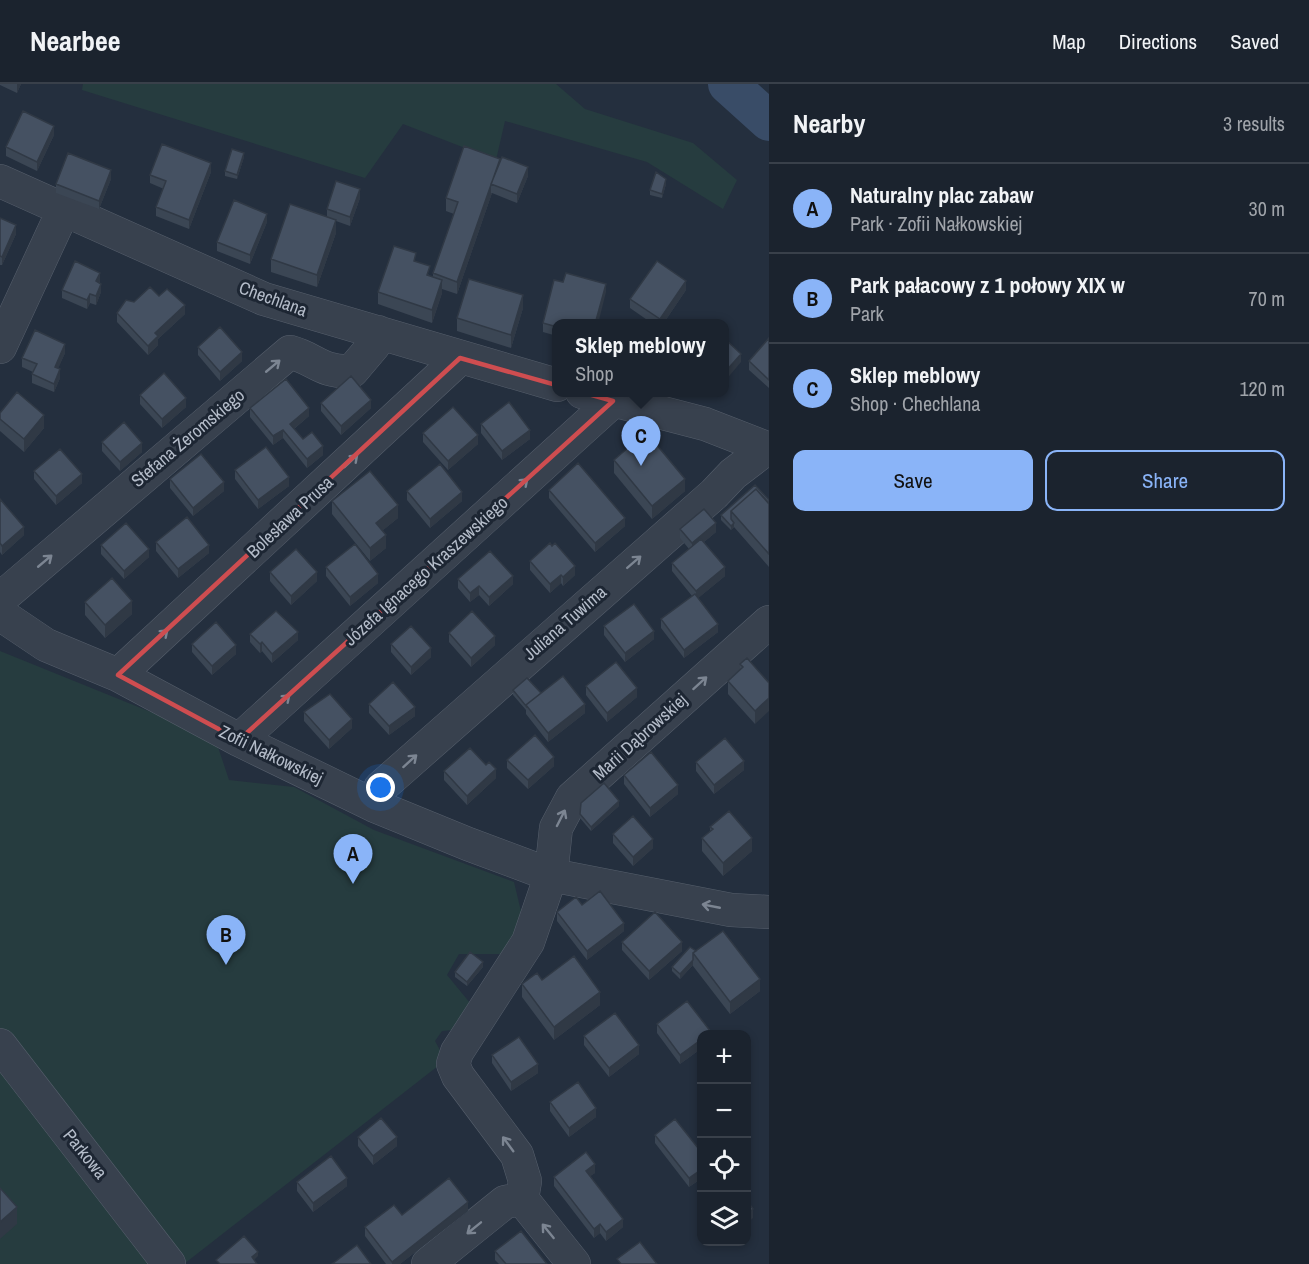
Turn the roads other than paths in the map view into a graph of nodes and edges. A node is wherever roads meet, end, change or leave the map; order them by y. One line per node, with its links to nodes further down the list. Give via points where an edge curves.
1 (0, 181): 2 (street, Chechlana)
2 (64, 208): 3 (street, Chechlana, via 264,299); 4 (street)
3 (378, 332): 5 (street, Chechlana); 10 (street, Stefana Żeromskiego, one-way to 3, via 290,352 335,372 352,370 374,345)
4 (0, 346)
5 (460, 358): 6 (street, Chechlana); 13 (street, Bolesława Prusa, one-way to 5)
6 (552, 384)
7 (598, 397): 8 (street)
8 (613, 401): 9 (street, via 705,424); 14 (street, Józefa Ignacego Kraszewskiego, one-way to 8)
9 (768, 448): 15 (street, Juliana Tuwima, one-way to 9, via 380,788)
10 (0, 599)
11 (0, 614): 13 (street, Zofii Nałkowskiej, via 46,645)
12 (769, 622): 16 (street, Marii Dąbrowskiej, one-way to 12, via 556,828 572,798)
13 (118, 675): 14 (street, Zofii Nałkowskiej)
14 (240, 740): 15 (street, Zofii Nałkowskiej)
15 (375, 806): 16 (street, Zofii Nałkowskiej)
16 (551, 875): 17 (street, Zofii Nałkowskiej, one-way to 16, via 731,910); 19 (street, one-way to 16, via 525,1180 517,1155 453,1064 528,942)
17 (769, 912)
18 (0, 1045): 20 (street, Parkowa)
19 (522, 1198): 21 (street, one-way to 21, via 505,1202); 22 (street, one-way to 19)
20 (169, 1264)
21 (428, 1264)
22 (574, 1264)

